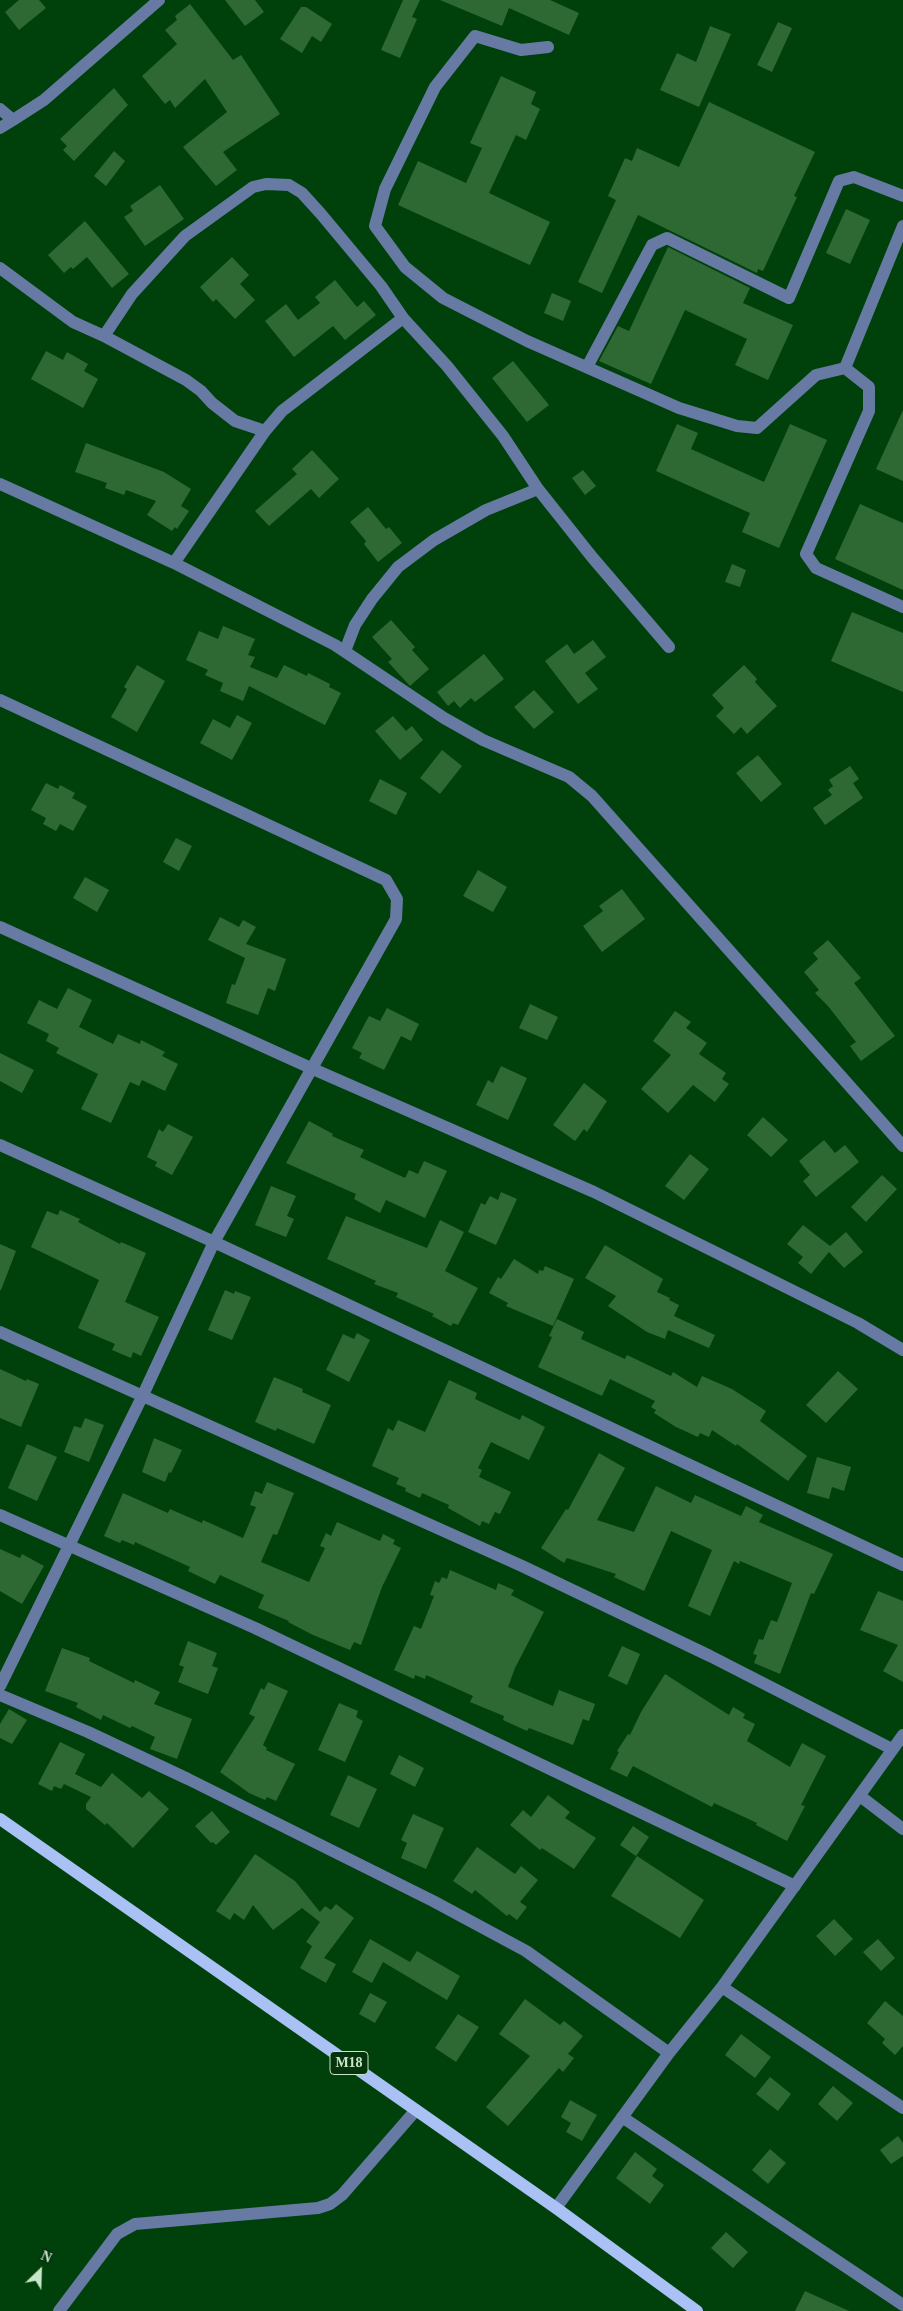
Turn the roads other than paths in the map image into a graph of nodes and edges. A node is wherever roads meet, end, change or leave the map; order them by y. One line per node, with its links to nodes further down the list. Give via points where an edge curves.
1 (159, 0): 4 (street, via 44,100)
2 (548, 47): 11 (street, via 521,50 475,36 435,87 385,189 375,226 405,267 443,298)
3 (0, 109): 4 (street)
4 (13, 120): 5 (street)
5 (0, 128)
6 (903, 196): 11 (street, via 854,177 839,181 789,298 668,238 652,245)
7 (903, 226): 12 (street)
8 (0, 268): 10 (street, via 73,322)
9 (403, 318): 10 (street, via 381,286 302,193 290,185 266,184 253,187 185,236 132,294); 13 (street, via 282,410); 15 (street, via 447,366 503,436)
10 (104, 336): 13 (street, via 186,380 236,421)
11 (587, 367): 12 (street, via 679,408 737,426 757,428 816,375)
12 (845, 368): 17 (street, via 869,387 870,410 806,554 816,568)
13 (265, 431): 16 (street)
14 (0, 484): 16 (street)
15 (538, 489): 18 (street); 19 (street, via 486,510 434,540 398,568 368,605)
16 (174, 563): 19 (street)
17 (903, 607)
18 (669, 647)
19 (345, 651): 24 (street, via 444,718 483,740 569,777 592,796)
20 (0, 700): 22 (street, via 386,880 397,899 396,919)
21 (0, 927): 22 (street)
22 (313, 1069): 25 (street); 27 (street, via 594,1192 858,1323)
23 (0, 1144): 25 (street)
24 (903, 1146)
25 (214, 1242): 28 (street); 31 (street)
26 (0, 1332): 28 (street)
27 (903, 1350)
28 (142, 1397): 30 (street); 35 (street, via 522,1566 710,1656)
29 (0, 1515): 30 (street)
30 (68, 1547): 32 (street); 39 (street, via 255,1628)
31 (903, 1565)
32 (0, 1686)
33 (0, 1696): 41 (street, via 88,1732 188,1779 433,1901 526,1951)
34 (903, 1735): 35 (street)
35 (892, 1750): 36 (street)
36 (860, 1796): 38 (street); 39 (street)
37 (0, 1819): 43 (main road, M18)
38 (903, 1829)
39 (795, 1886): 40 (street)
40 (722, 1987): 41 (street); 42 (street)
41 (669, 2054): 44 (street)
42 (903, 2108)
43 (416, 2110): 45 (main road, M18); 47 (street, via 342,2195 330,2204 318,2208 135,2224 117,2234)
44 (622, 2117): 45 (street); 46 (street)
45 (556, 2208): 48 (main road, M18)
46 (903, 2305)
47 (59, 2311)
48 (697, 2311)

